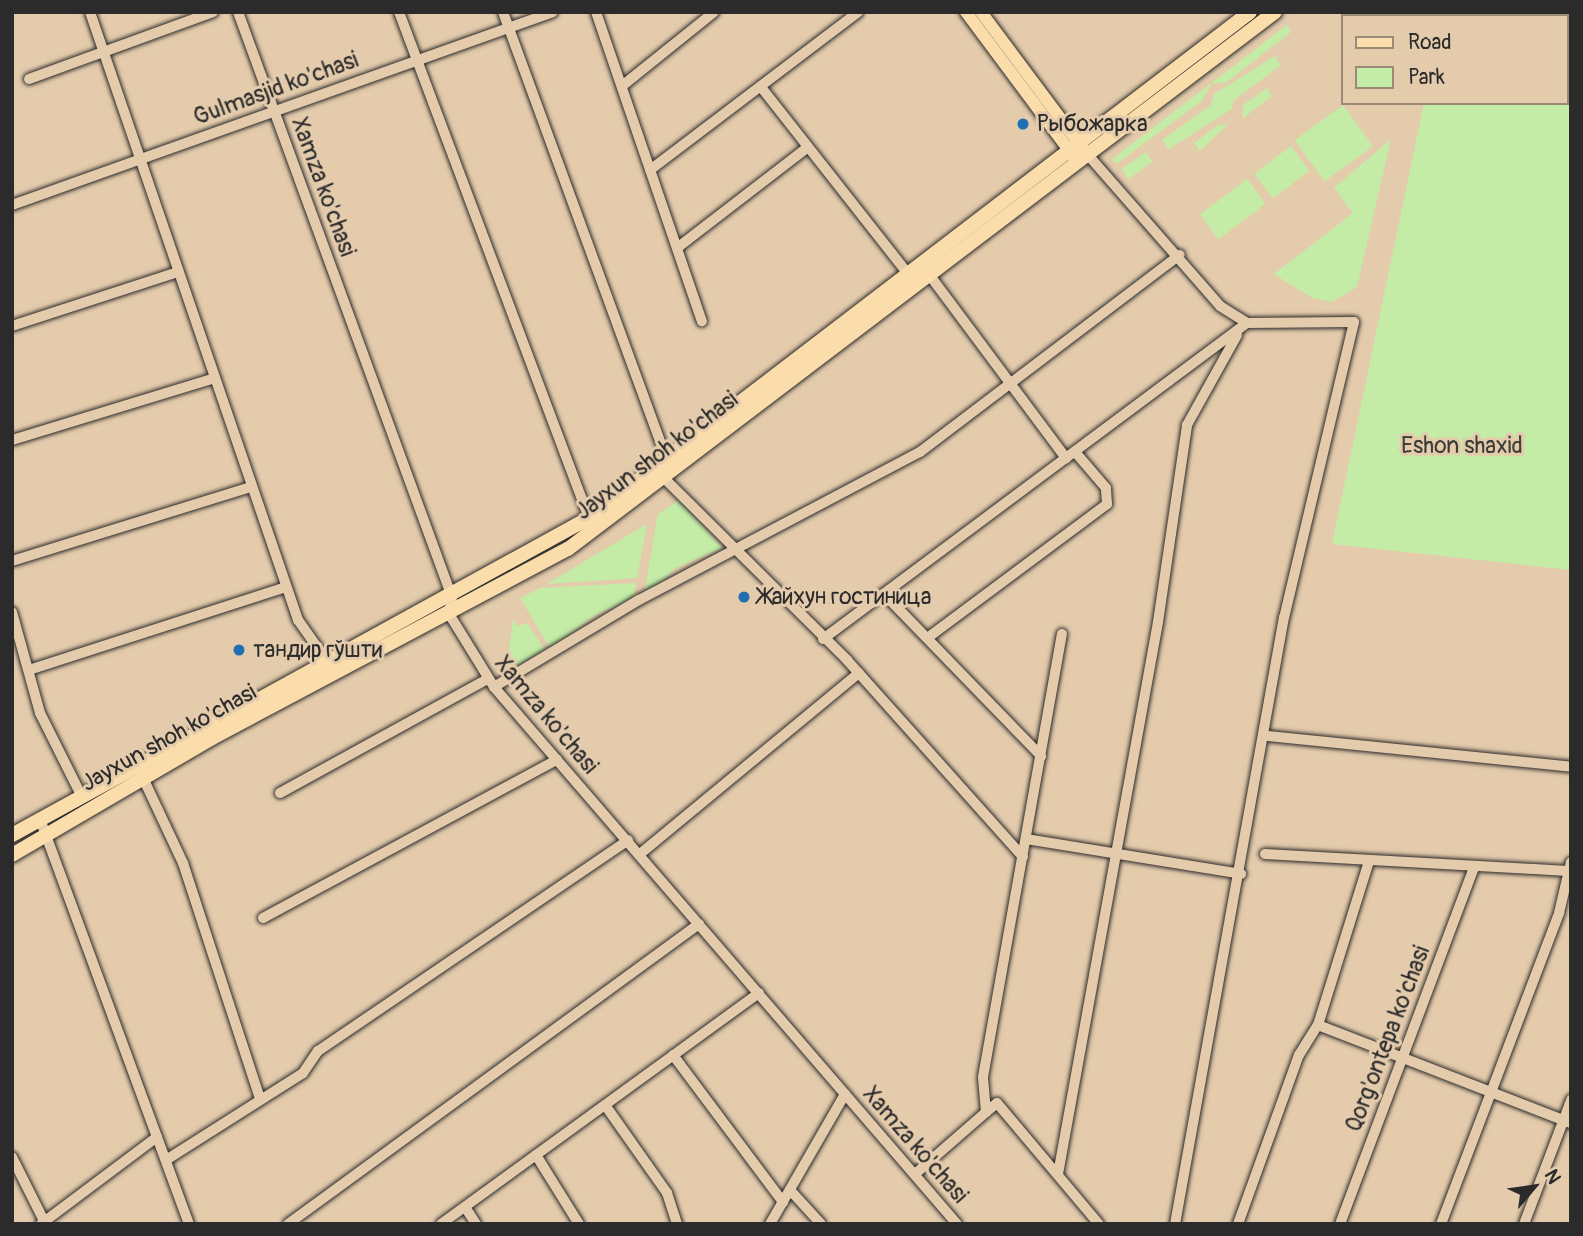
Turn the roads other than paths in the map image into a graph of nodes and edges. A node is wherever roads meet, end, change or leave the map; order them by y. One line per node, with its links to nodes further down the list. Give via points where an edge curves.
1 (90, 12): 15 (street)
2 (214, 12): 15 (street)
3 (238, 12): 22 (street, Xamza ko'chasi)
4 (399, 12): 17 (street)
5 (503, 12): 14 (street)
6 (552, 12): 14 (street, Gulmasjid ko'chasi)
7 (596, 12): 20 (street)
8 (714, 12): 20 (street)
9 (858, 12): 21 (street)
10 (966, 12): 23 (main road)
11 (981, 12): 23 (main road)
12 (1251, 12): 16 (highway, Jayxun shoh ko'chasi)
13 (1275, 12): 18 (highway, Jayxun shoh ko'chasi)
14 (510, 31): 17 (street, Gulmasjid ko'chasi); 43 (street)
15 (103, 50): 19 (street); 25 (street)
16 (1191, 57): 18 (highway); 23 (highway, Jayxun shoh ko'chasi)
17 (416, 59): 22 (street, Gulmasjid ko'chasi); 46 (street)
18 (1200, 69): 26 (highway, Jayxun shoh ko'chasi)
19 (29, 79)
20 (622, 86): 27 (street)
21 (761, 87): 24 (street); 27 (street)
22 (275, 110): 25 (street, Gulmasjid ko'chasi); 51 (street, Xamza ko'chasi)
23 (1073, 146): 26 (main road); 32 (highway, Jayxun shoh ko'chasi)
24 (808, 147): 29 (street); 32 (street)
25 (141, 159): 28 (street, Gulmasjid ko'chasi); 31 (street)
26 (1083, 159): 30 (street); 33 (highway, Jayxun shoh ko'chasi)
27 (650, 170): 29 (street)
28 (12, 205)
29 (677, 247): 34 (street)
30 (1180, 255): 35 (street, via 1220,306); 39 (street)
31 (175, 272): 36 (street); 38 (street)
32 (909, 275): 43 (highway, Jayxun shoh ko'chasi)
33 (931, 277): 39 (street); 44 (highway, Jayxun shoh ko'chasi)
34 (702, 321)
35 (1247, 323): 37 (street); 61 (street, via 1354,322 1284,617)
36 (12, 326)
37 (1237, 335): 41 (street); 74 (street, via 1187,425)
38 (212, 379): 40 (street); 45 (street)
39 (1011, 384): 42 (street); 47 (street, via 920,452)
40 (12, 440)
41 (1075, 452): 42 (street); 55 (street, via 1106,488 1107,504)
42 (1066, 458): 50 (street)
43 (667, 461): 46 (highway, Jayxun shoh ko'chasi)
44 (666, 480): 47 (street); 53 (highway, Jayxun shoh ko'chasi, via 568,549)
45 (250, 487): 48 (street); 49 (street)
46 (589, 518): 51 (highway, Jayxun shoh ko'chasi)
47 (733, 549): 56 (street); 60 (street)
48 (12, 561)
49 (286, 587): 57 (street, via 298,620); 58 (street)
50 (886, 596): 55 (street); 56 (street)
51 (452, 597): 53 (street, Xamza ko'chasi); 57 (highway, Jayxun shoh ko'chasi)
52 (12, 612): 58 (street)
53 (449, 614): 60 (street, Xamza ko'chasi); 65 (highway, Jayxun shoh ko'chasi)
54 (1062, 634): 62 (street)
55 (930, 636): 62 (street)
56 (823, 639): 59 (street)
57 (327, 662): 67 (highway, Jayxun shoh ko'chasi)
58 (29, 670): 67 (street, via 40,713)
59 (859, 673): 73 (street); 77 (street)
60 (491, 683): 63 (street, Xamza ko'chasi); 66 (street)
61 (1268, 736): 64 (street); 81 (street)
62 (1041, 756): 71 (street)
63 (558, 760): 72 (street, Xamza ko'chasi); 82 (street)
64 (1571, 767)
65 (143, 778): 69 (highway, Jayxun shoh ko'chasi); 90 (street, via 183,863)
66 (280, 793)
67 (81, 795): 68 (highway, Jayxun shoh ko'chasi)
68 (40, 819): 69 (street); 70 (highway, Jayxun shoh ko'chasi)
69 (48, 834): 76 (highway, Jayxun shoh ko'chasi); 95 (street)
70 (12, 835)
71 (1026, 839): 74 (street); 77 (street)
72 (628, 840): 73 (street, Xamza ko'chasi); 90 (street, via 318,1051 303,1073)
73 (640, 854): 83 (street, Xamza ko'chasi)
74 (1118, 854): 81 (street); 100 (street)
75 (1265, 854): 78 (street)
76 (12, 855)
77 (1023, 856): 93 (street, via 983,1077)
78 (1369, 861): 80 (street); 85 (street)
79 (1569, 867): 80 (street); 88 (street, via 1559,913)
80 (1474, 868): 87 (street, Qorg'ontepa ko'chasi)
81 (1241, 874): 115 (street)
82 (262, 919)
83 (699, 924): 84 (street, Xamza ko'chasi); 106 (street)
84 (759, 993): 86 (street); 89 (street, Xamza ko'chasi)
85 (1318, 1025): 87 (street); 116 (street, via 1299,1055)
86 (673, 1055): 92 (street); 102 (street)
87 (1401, 1057): 88 (street); 117 (street, Qorg'ontepa ko'chasi)
88 (1491, 1092): 94 (street); 118 (street)
89 (845, 1094): 99 (street, Xamza ko'chasi); 101 (street)
90 (260, 1099): 98 (street)
91 (1571, 1100): 94 (street)
92 (605, 1105): 96 (street); 110 (street, via 667,1193)
93 (986, 1112): 99 (street); 100 (street, via 997,1103)
94 (1567, 1121): 119 (street)
95 (157, 1138): 98 (street); 104 (street)
96 (536, 1155): 103 (street); 109 (street)
97 (12, 1157): 104 (street)
98 (166, 1160): 105 (street)
99 (915, 1174): 113 (street, Xamza ko'chasi)
100 (1058, 1174): 114 (street)
101 (790, 1190): 102 (street); 112 (street)
102 (783, 1202): 111 (street)
103 (466, 1207): 107 (street); 108 (street)
104 (43, 1222)
105 (190, 1224)
106 (288, 1224)
107 (441, 1224)
108 (476, 1224)
109 (579, 1224)
110 (677, 1224)
111 (770, 1224)
112 (821, 1224)
113 (957, 1224)
114 (1100, 1224)
115 (1175, 1224)
116 (1238, 1224)
117 (1340, 1224)
118 (1441, 1224)
119 (1524, 1224)

